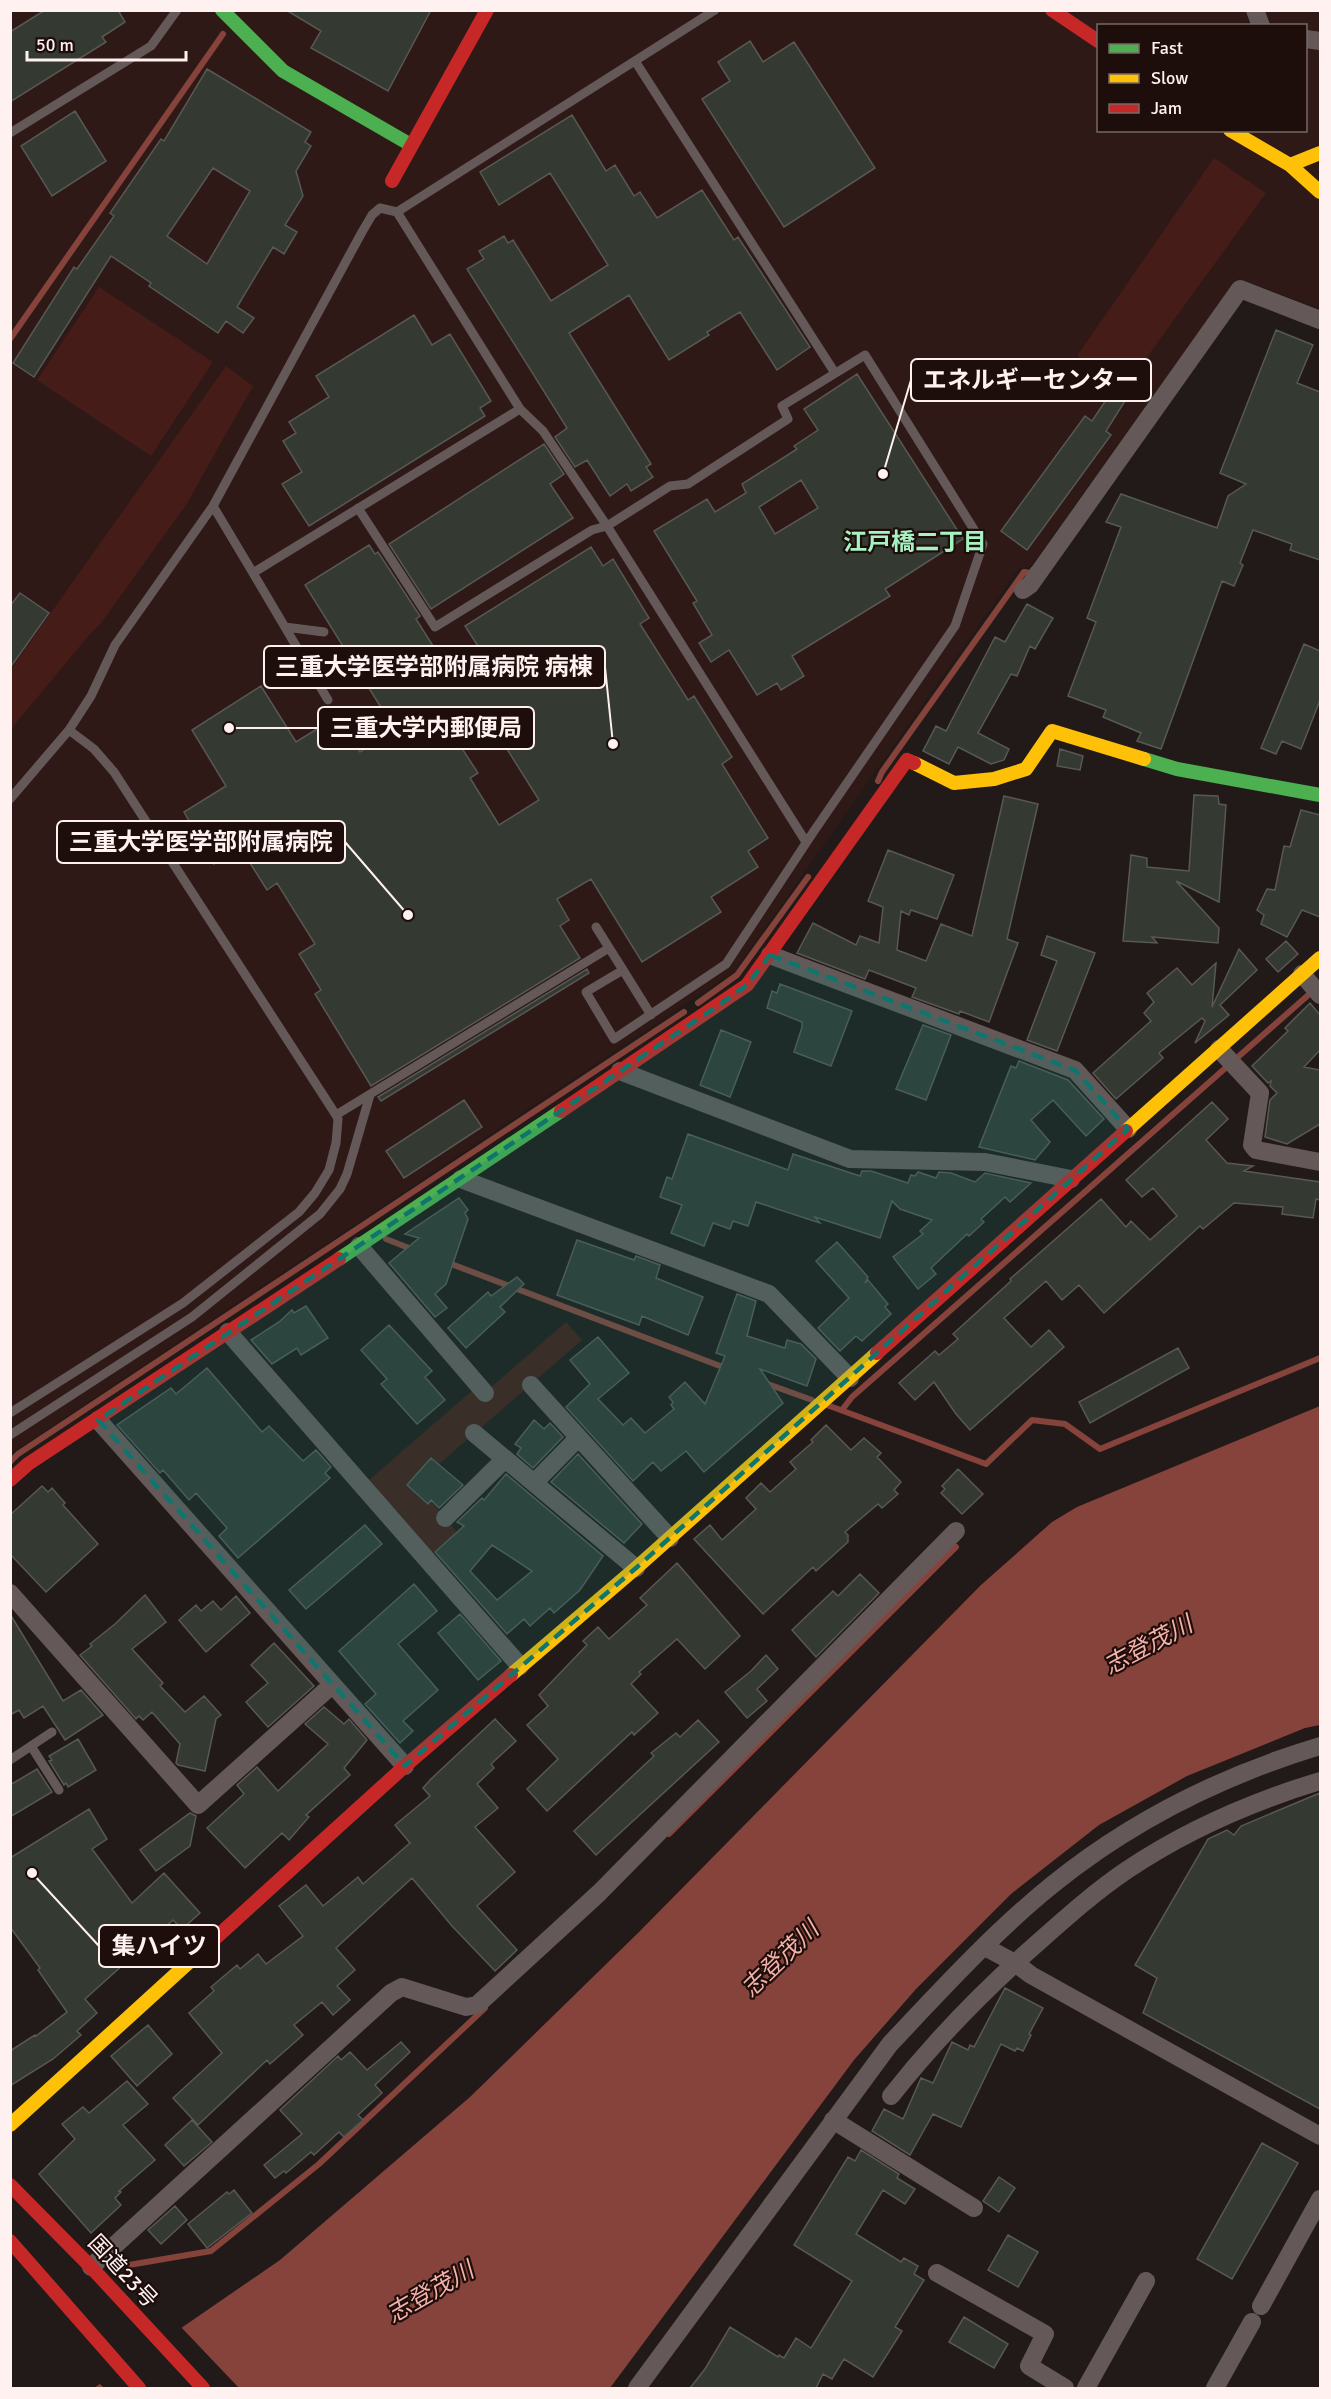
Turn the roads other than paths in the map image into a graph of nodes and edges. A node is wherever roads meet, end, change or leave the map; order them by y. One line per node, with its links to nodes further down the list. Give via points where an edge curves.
1 (177, 10): 9 (lane, via 151,46)
2 (222, 10): 10 (main road, via 283,71)
3 (487, 10): 10 (main road)
4 (715, 10): 7 (lane)
5 (1052, 10): 6 (main road)
6 (1097, 40)
7 (635, 61): 15 (lane); 17 (lane)
8 (1233, 132): 12 (main road)
9 (10, 133)
10 (411, 145): 13 (main road)
11 (1320, 153): 12 (main road)
12 (1290, 165): 14 (main road)
13 (392, 181)
14 (1320, 192)
15 (397, 212): 18 (lane); 19 (lane, via 380,208 372,215)
16 (1320, 320): 23 (street, via 1240,289)
17 (835, 374): 21 (lane, via 782,406 788,419 688,484 670,486); 30 (lane, via 865,355 983,544 956,626)
18 (520, 409): 20 (lane); 21 (lane, via 543,430)
19 (213, 506): 22 (lane); 27 (lane, via 115,645 92,696)
20 (358, 508): 21 (lane, via 435,627 592,530); 22 (lane)
21 (607, 526): 30 (lane)
22 (253, 573): 24 (lane)
23 (1023, 590)
24 (285, 627): 25 (lane); 26 (lane)
25 (324, 632)
26 (328, 700)
27 (69, 730): 29 (lane); 42 (lane, via 94,749 114,772)
28 (1320, 795): 33 (main road, via 1177,769 1052,731 1026,769 994,779 954,783 907,760)
29 (10, 798)
30 (806, 842): 38 (lane, via 726,964)
31 (596, 927): 32 (lane)
32 (609, 948): 35 (lane); 41 (lane)
33 (770, 955): 40 (main road, via 747,985); 43 (street, via 1076,1070)
34 (1320, 958): 36 (main road)
35 (623, 970): 38 (lane); 38 (lane, via 586,992 614,1039)
36 (1302, 974): 37 (street); 39 (main road)
37 (1320, 995)
38 (651, 1015)
39 (1219, 1049): 43 (main road); 44 (street, via 1260,1093 1252,1145 1256,1150)
40 (620, 1071): 45 (main road); 46 (street, via 850,1159 985,1162)
41 (369, 1095): 42 (lane); 55 (lane, via 347,1174 320,1214 192,1317)
42 (336, 1115): 52 (lane, via 336,1143 329,1170 299,1212 183,1303)
43 (1128, 1129): 46 (main road)
44 (1320, 1162)
45 (461, 1179): 47 (main road); 49 (street, via 769,1294)
46 (1071, 1179): 49 (main road)
47 (359, 1246): 48 (main road); 51 (street)
48 (228, 1332): 53 (main road); 65 (street)
49 (850, 1378): 62 (main road)
50 (531, 1385): 56 (street)
51 (485, 1393)
52 (10, 1413)
53 (98, 1420): 58 (main road, via 28,1464); 66 (street)
54 (474, 1433): 57 (street)
55 (10, 1435)
56 (578, 1438): 59 (street); 62 (street)
57 (505, 1459): 59 (street); 60 (street)
58 (10, 1480)
59 (534, 1483): 63 (street)
60 (445, 1518)
61 (956, 1531): 84 (street, via 599,1893 477,2005 466,2007 402,1987 391,1993)
62 (670, 1538): 63 (main road)
63 (636, 1568): 65 (main road)
64 (10, 1593): 66 (street, via 198,1805)
65 (520, 1666): 71 (main road)
66 (332, 1685): 71 (street)
67 (52, 1732): 68 (lane)
68 (31, 1746): 70 (lane); 73 (lane)
69 (1320, 1746): 74 (street, via 1241,1774 1139,1825 1052,1885)
70 (10, 1760)
71 (405, 1766): 78 (main road)
72 (1320, 1781): 75 (street, via 1200,1829 1128,1869 1088,1898)
73 (59, 1790)
74 (985, 1947): 75 (street); 77 (street, via 890,2044)
75 (1015, 1963): 76 (street, via 950,2026); 79 (street)
76 (891, 2096)
77 (833, 2120): 82 (street); 89 (street)
78 (10, 2125)
79 (1320, 2136)
80 (10, 2185): 84 (main road, 国道23号)
81 (1320, 2199): 92 (street)
82 (974, 2208)
83 (10, 2241): 87 (main road)
84 (91, 2267): 88 (main road, 国道23号)
85 (937, 2273): 90 (street, via 1045,2334 1029,2366)
86 (1146, 2281): 91 (street)
87 (139, 2388)
88 (203, 2388)
89 (637, 2388)
90 (1065, 2388)
91 (1086, 2388)
92 (1215, 2388)

